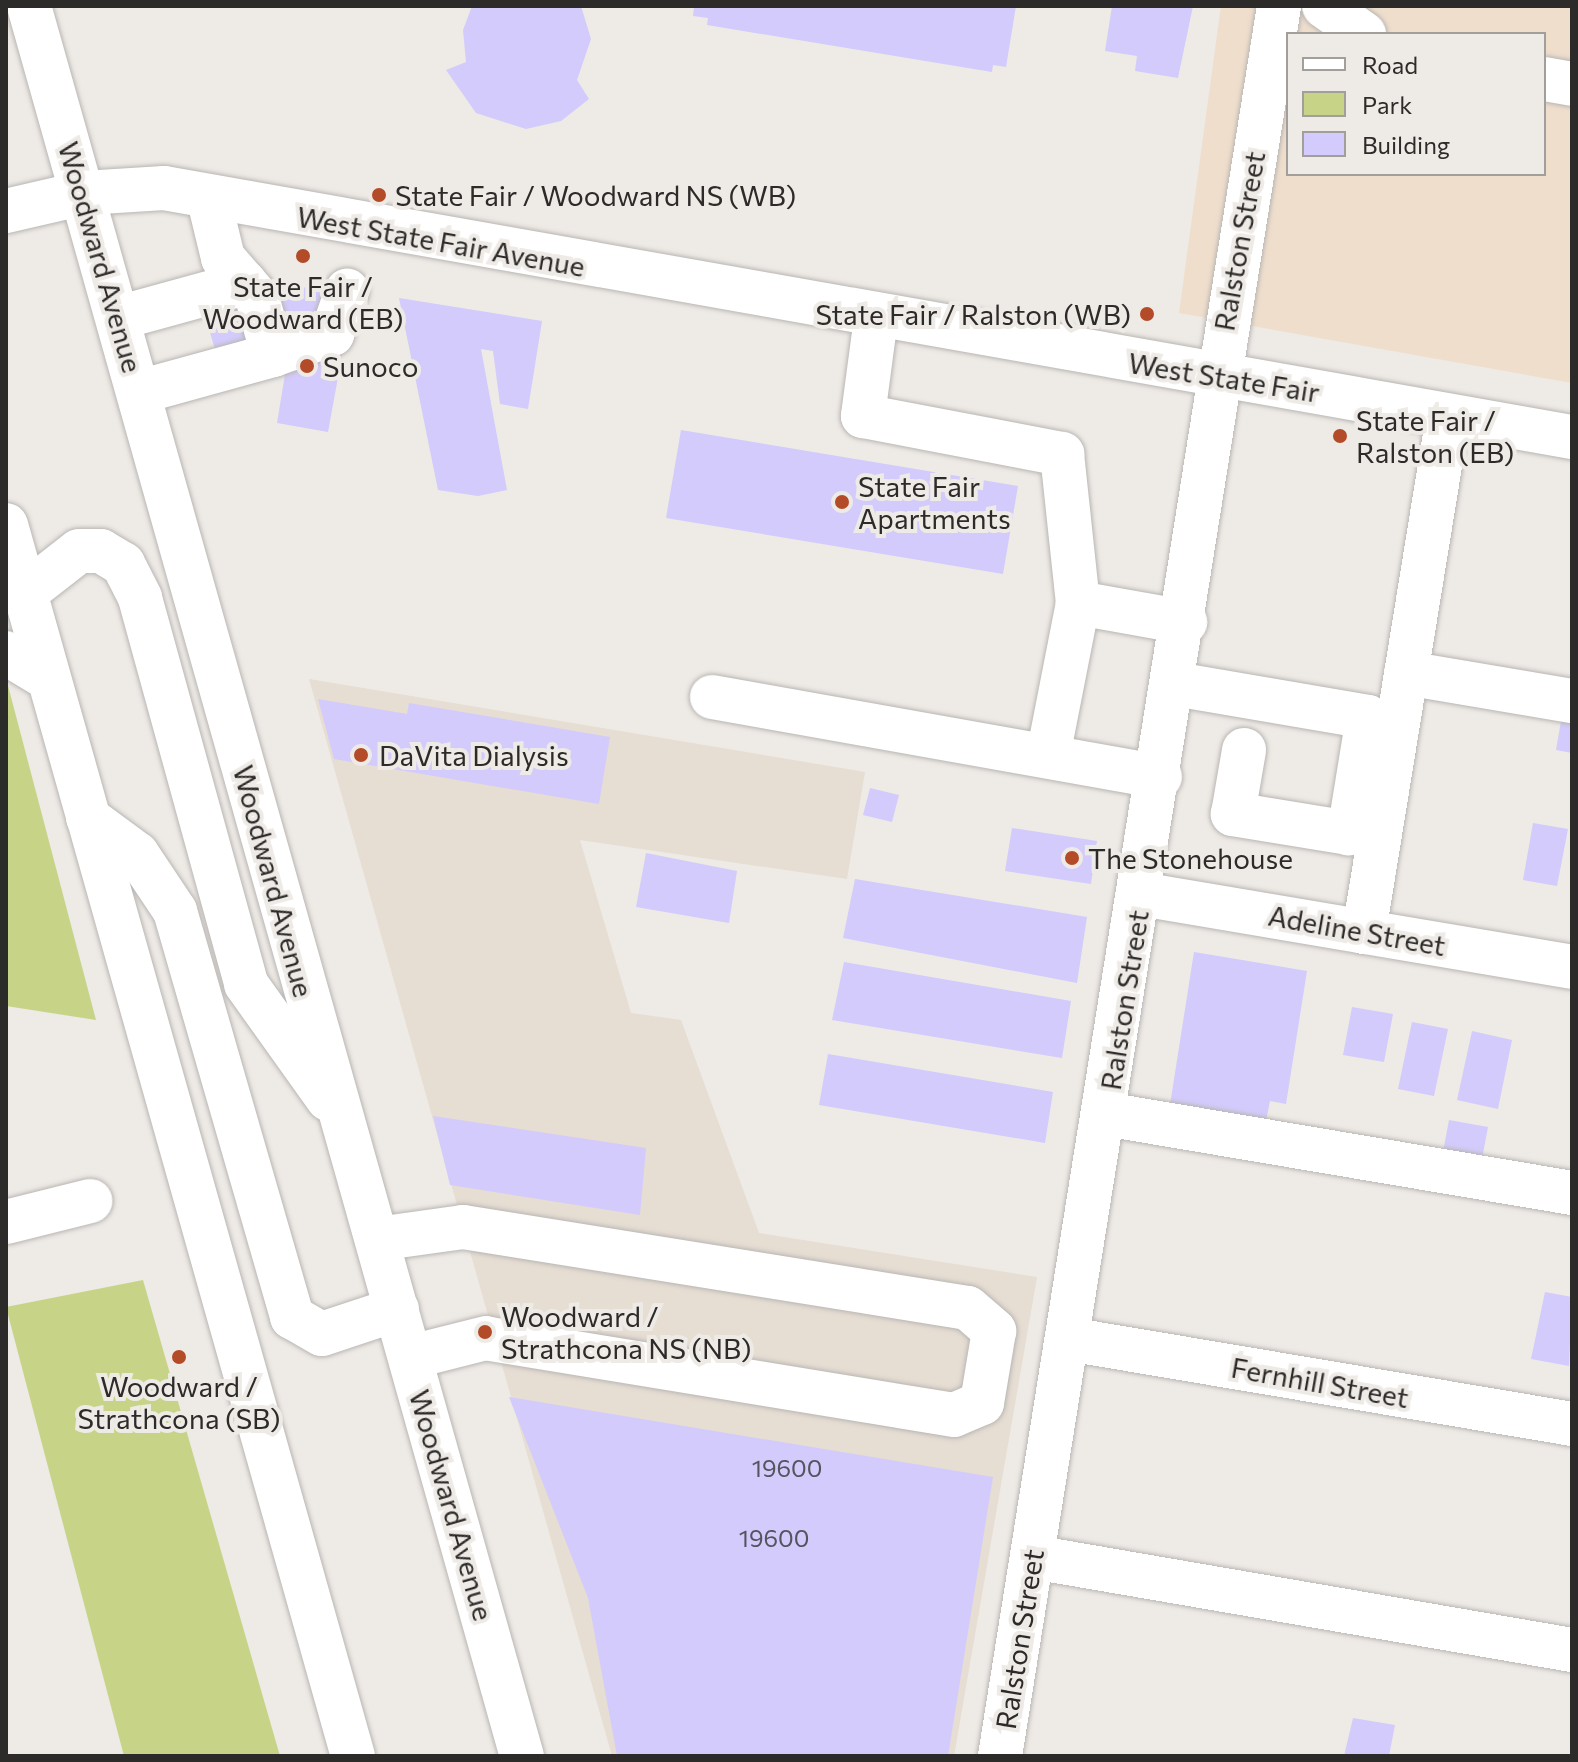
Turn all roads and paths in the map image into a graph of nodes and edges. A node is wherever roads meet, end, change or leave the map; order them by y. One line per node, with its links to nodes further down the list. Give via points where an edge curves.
1 (19, 6): 5 (main road)
2 (29, 6): 9 (main road, Woodward Avenue)
3 (1279, 6): 17 (main road, Ralston Street)
4 (1324, 6): 6 (main road)
5 (6, 28)
6 (1361, 32)
7 (1546, 79): 8 (main road)
8 (1572, 84)
9 (84, 193): 10 (main road, West State Fair Avenue, via 164,188); 11 (main road, West State Fair Avenue); 14 (main road, Woodward Avenue)
10 (209, 200): 12 (main road, via 223,258); 15 (main road, West State Fair Avenue)
11 (6, 211)
12 (245, 283): 14 (main road); 16 (main road, via 257,297)
13 (347, 291): 16 (main road, via 332,334)
14 (118, 318): 18 (main road, Woodward Avenue)
15 (876, 318): 17 (main road, West State Fair); 23 (main road, via 863,416 1062,454)
16 (273, 355): 18 (main road)
17 (1216, 372): 19 (main road, West State Fair); 24 (main road, Ralston Street)
18 (139, 392): 38 (main road, Woodward Avenue)
19 (1448, 416): 20 (main road, West State Fair); 26 (main road)
20 (1572, 437)
21 (6, 525): 22 (main road)
22 (25, 593): 27 (main road); 38 (main road, via 79,551 101,551 123,564 140,598 246,984 281,1043)
23 (1078, 603): 24 (main road); 32 (main road)
24 (1185, 622): 28 (main road, Ralston Street)
25 (6, 653): 27 (main road)
26 (1406, 673): 30 (main road); 36 (main road)
27 (46, 677): 34 (main road)
28 (1175, 684): 31 (main road, via 1368,717 1349,833 1233,814); 33 (main road, Ralston Street)
29 (712, 697): 32 (main road)
30 (1572, 701)
31 (1244, 750)
32 (1048, 756): 33 (main road)
33 (1160, 777): 35 (main road, Ralston Street)
34 (88, 818): 44 (main road, via 137,854 175,911 292,1317 322,1334); 50 (main road)
35 (1141, 894): 36 (main road, Adeline Street); 39 (main road, Ralston Street)
36 (1364, 932): 37 (main road, Adeline Street)
37 (1572, 967)
38 (338, 1110): 43 (main road, Woodward Avenue)
39 (1105, 1114): 40 (main road); 45 (main road, Ralston Street)
40 (1572, 1193)
41 (90, 1201): 42 (main road)
42 (6, 1222)
43 (377, 1239): 44 (main road, Woodward Avenue); 46 (main road, via 463,1227 968,1308 994,1331 982,1403 954,1415 486,1338)
44 (397, 1309): 46 (main road, Woodward Avenue)
45 (1068, 1339): 47 (main road, Fernhill Street); 48 (main road, Ralston Street)
46 (411, 1357): 51 (main road, Woodward Avenue)
47 (1572, 1424)
48 (1033, 1557): 49 (main road); 52 (main road, Ralston Street)
49 (1572, 1650)
50 (353, 1756)
51 (522, 1756)
52 (1000, 1756)

